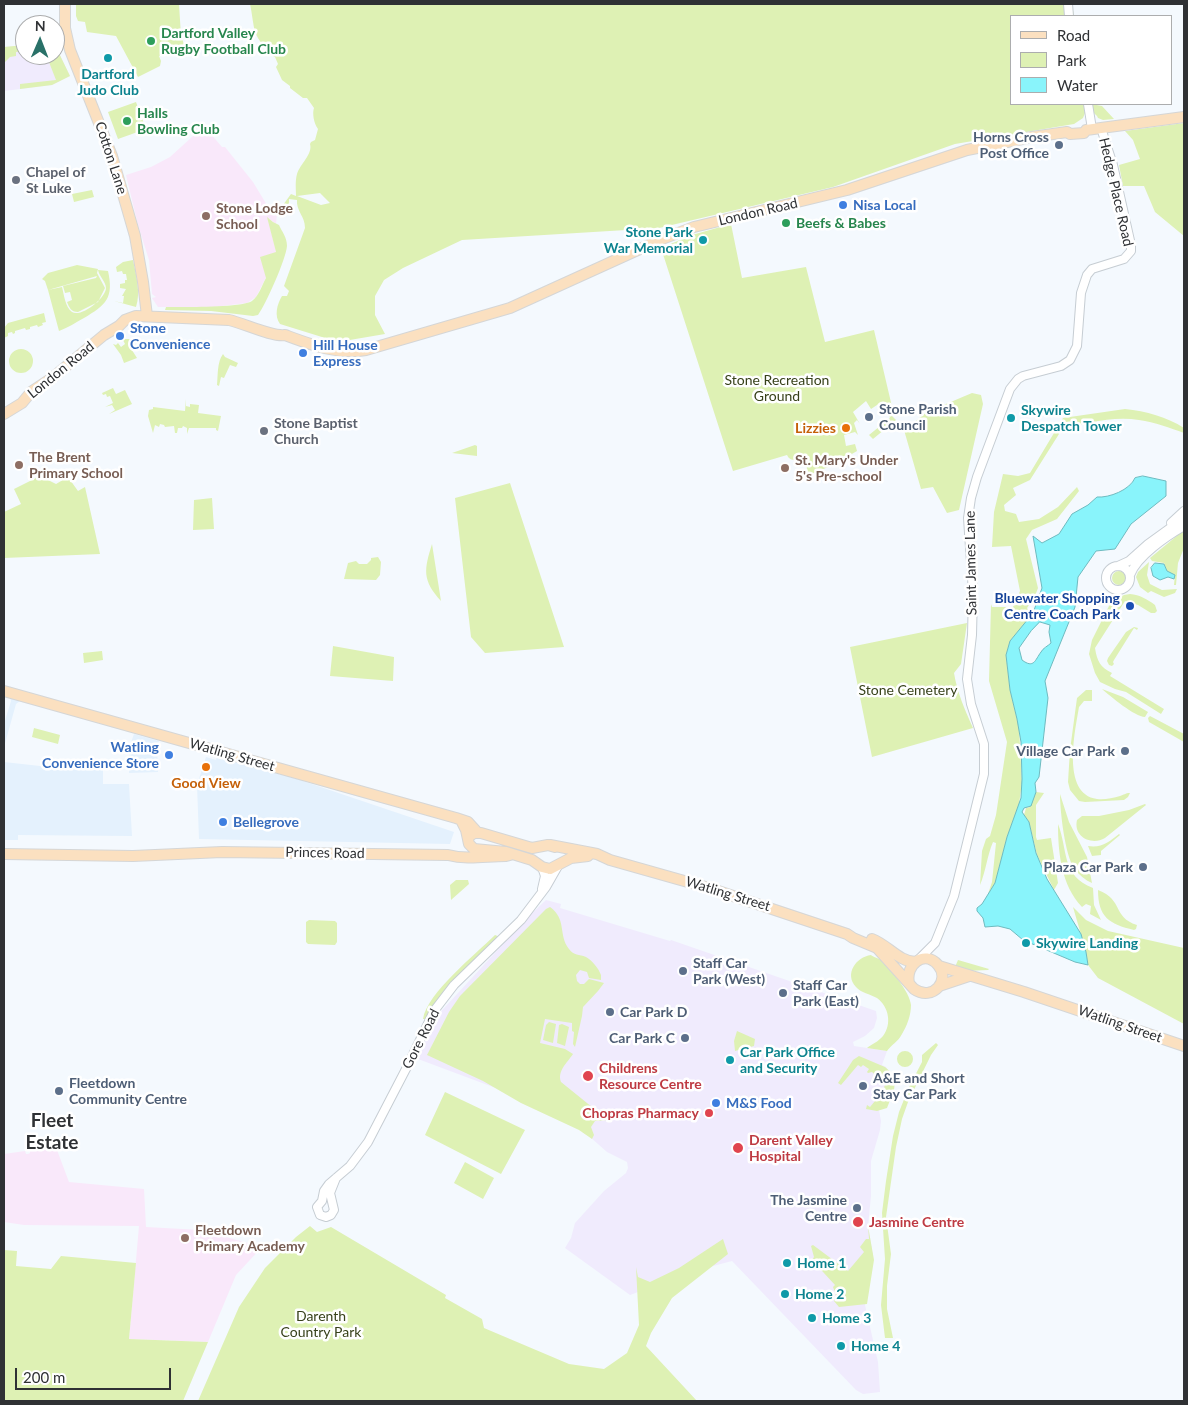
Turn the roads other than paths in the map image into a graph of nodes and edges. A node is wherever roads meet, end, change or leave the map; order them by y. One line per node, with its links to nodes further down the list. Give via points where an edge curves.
1 (66, 4): 6 (main road, Cotton Lane, via 65,28 70,50 112,156 135,236)
2 (1088, 105): 4 (street, Hedge Place Road)
3 (1184, 117): 4 (main road, London Road)
4 (1093, 129): 5 (street, Hedge Place Road, via 1113,165 1131,245); 6 (main road, London Road, via 967,150 847,190 694,227 510,308 352,352 323,348 236,322)
5 (1129, 256): 29 (street, Saint James Lane, via 1092,269 1087,275 1081,293 1078,341 1073,356 1061,366 1023,376 1012,386 975,483 968,518 973,593 968,679 970,701 984,742 985,765 958,882)
6 (147, 316): 7 (main road, London Road, via 127,327 119,326)
7 (4, 414)
8 (1184, 511): 11 (street)
9 (1184, 518): 11 (street)
10 (1184, 526): 13 (street, via 1141,559)
11 (1159, 535): 12 (street, via 1130,561)
12 (1118, 566): 13 (street); 13 (street, via 1107,575 1107,583 1111,587 1125,588 1130,582)
13 (1130, 575)
14 (4, 691): 15 (main road, Watling Street)
15 (461, 820): 16 (main road, Watling Street, via 468,822); 17 (main road)
16 (477, 832): 17 (main road); 18 (main road, Watling Street, via 532,848)
17 (469, 841): 22 (main road, via 476,850); 23 (main road)
18 (550, 845): 24 (main road, Watling Street); 25 (main road, via 560,850)
19 (4, 848): 20 (main road, Princes Road, via 183,849)
20 (201, 852): 21 (main road, Princes Road, via 132,856); 23 (main road, Princes Road)
21 (4, 854)
22 (510, 854): 23 (main road, Princes Road, via 474,858); 26 (main road, via 532,860)
23 (448, 855)
24 (607, 858): 25 (main road, Watling Street, via 580,856 567,859); 28 (main road, Watling Street)
25 (558, 866): 26 (main road, Watling Street); 27 (street, Gore Road)
26 (542, 867): 27 (street, via 545,876)
27 (542, 891): 36 (street, Gore Road, via 521,920 443,997 425,1026 368,1142)
28 (847, 934): 30 (main road, Watling Street, via 871,938 902,959); 33 (main road, Watling Street, via 878,948)
29 (938, 938): 30 (street, Saint James Lane); 31 (street, Saint James Lane, via 936,953)
30 (917, 961): 31 (main road, via 930,960); 33 (main road, via 908,971)
31 (939, 966): 32 (main road, Watling Street); 34 (main road, via 942,979)
32 (969, 976): 34 (main road); 35 (main road, Watling Street)
33 (909, 983): 34 (main road, via 920,993 930,993)
34 (939, 986)
35 (1184, 1046)
36 (336, 1178): 37 (street, Gore Road, via 326,1188); 38 (street, via 330,1193)
37 (322, 1201): 38 (street, via 328,1200); 38 (street, via 318,1211 326,1217 333,1212)
38 (333, 1204)

